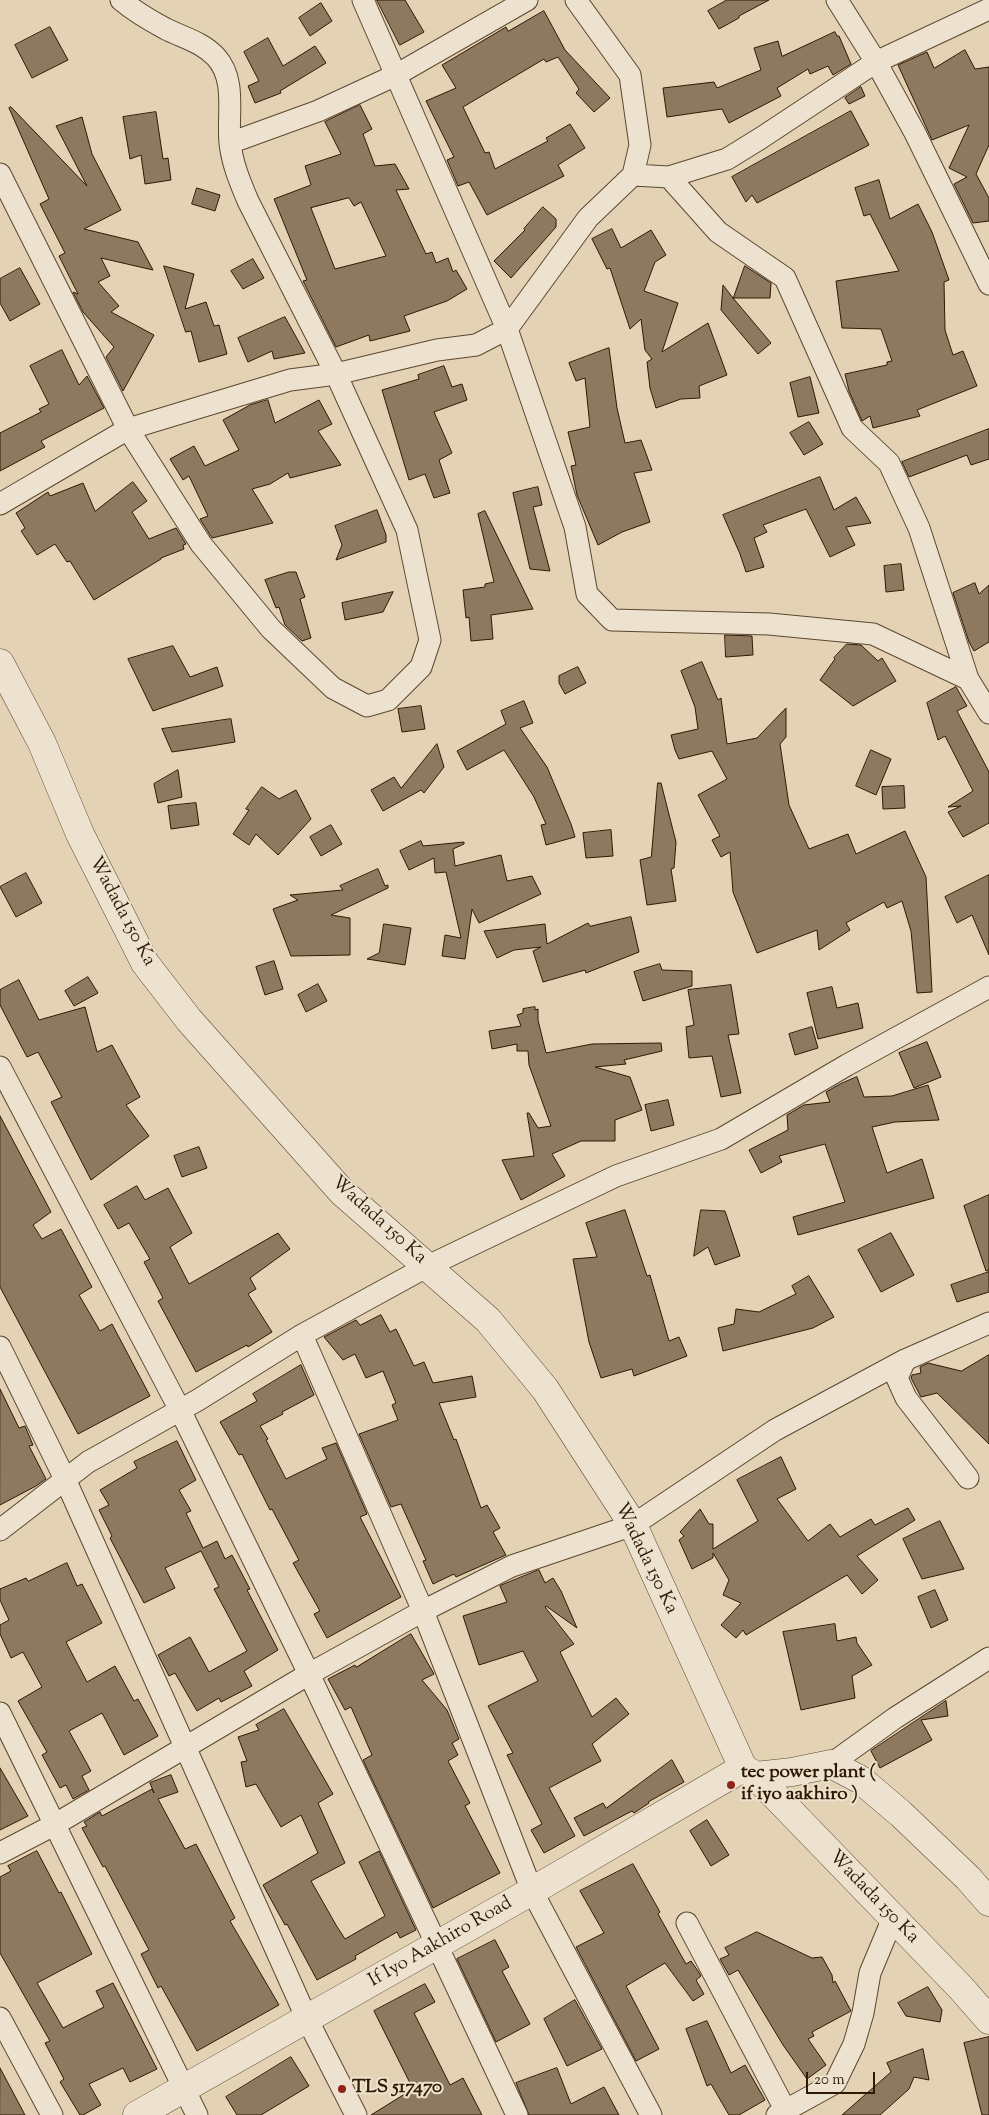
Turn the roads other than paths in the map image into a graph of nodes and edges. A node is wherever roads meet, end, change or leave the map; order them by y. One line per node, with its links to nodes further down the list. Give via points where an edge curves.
1 (121, 0): 9 (street, via 167,29 197,42 216,57 226,72)
2 (363, 0): 8 (street)
3 (527, 0): 8 (street)
4 (576, 0): 11 (street, via 630,75 640,145)
5 (837, 0): 7 (street)
6 (989, 9): 7 (street)
7 (876, 62): 12 (street, via 727,158); 13 (street, via 915,133)
8 (396, 75): 9 (street, via 318,111); 14 (street)
9 (230, 144): 15 (street, via 236,173 248,201)
10 (0, 174): 16 (street)
11 (633, 175): 12 (street); 14 (street, via 588,218)
12 (669, 177): 19 (street, via 718,232 785,278 852,428 889,463 919,528)
13 (989, 284)
14 (507, 329): 15 (street, via 476,345 437,350); 19 (street, via 575,527 587,594 612,620 769,624 873,634)
15 (336, 374): 16 (street, via 290,380); 16 (street, via 407,530 430,640 421,668 388,700 367,706 333,688 272,629 201,544)
16 (128, 429): 17 (street)
17 (0, 504)
18 (0, 663): 23 (street, Wadada 150 Ka, via 42,742 80,834 145,963 189,1020 342,1192)
19 (968, 679): 20 (street)
20 (989, 713)
21 (989, 988): 23 (street, via 720,1139 616,1176)
22 (0, 1067): 28 (street)
23 (428, 1266): 25 (street); 31 (street, Wadada 150 Ka, via 488,1320 545,1389)
24 (989, 1323): 27 (street)
25 (302, 1335): 28 (street); 33 (street)
26 (0, 1347): 30 (street)
27 (905, 1360): 29 (street, via 897,1378 906,1398); 31 (street, via 775,1430)
28 (180, 1410): 30 (street, via 88,1462); 35 (street)
29 (968, 1478)
30 (65, 1479): 32 (street); 37 (street)
31 (633, 1525): 33 (street, via 512,1566); 39 (street, Wadada 150 Ka)
32 (0, 1530)
33 (423, 1611): 35 (street); 42 (street)
34 (989, 1658): 38 (street, via 895,1718)
35 (308, 1674): 37 (street); 46 (street)
36 (0, 1713): 40 (street)
37 (184, 1748): 40 (street); 48 (street)
38 (831, 1764): 39 (street, via 792,1772); 43 (street, via 861,1780 902,1814)
39 (749, 1772): 42 (street, If Iyo Aakhiro Road); 44 (street, Wadada 150 Ka)
40 (54, 1824): 41 (street); 50 (street)
41 (0, 1853)
42 (532, 1891): 46 (street, If Iyo Aakhiro Road); 57 (street)
43 (989, 1902)
44 (893, 1918): 49 (street, Wadada 150 Ka); 51 (street, via 870,1973 854,2044 835,2083)
45 (687, 1923): 51 (street)
46 (437, 1945): 48 (street, If Iyo Aakhiro Road); 56 (street)
47 (0, 2018): 52 (street)
48 (307, 2019): 50 (street, If Iyo Aakhiro Road); 55 (street)
49 (989, 2020)
50 (183, 2089): 53 (street, If Iyo Aakhiro Road); 54 (street)
51 (784, 2113)
52 (52, 2115)
53 (137, 2115)
54 (197, 2115)
55 (356, 2115)
56 (517, 2115)
57 (651, 2115)

